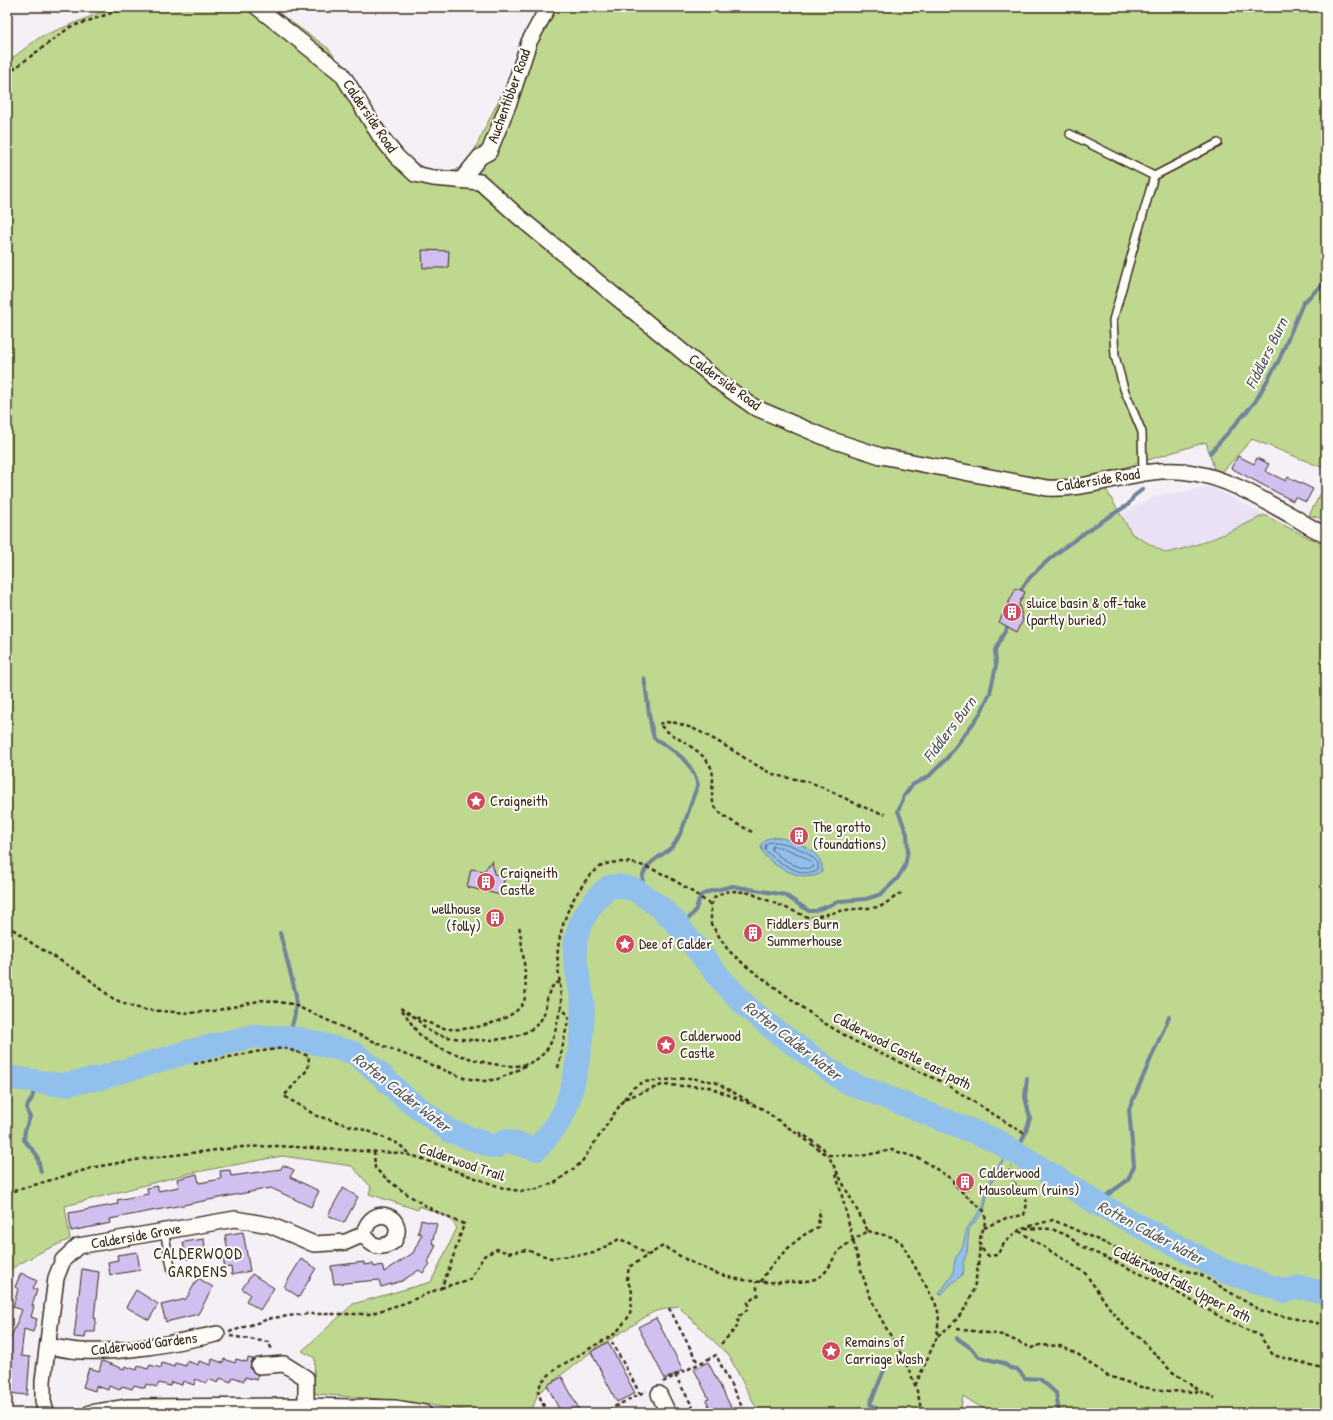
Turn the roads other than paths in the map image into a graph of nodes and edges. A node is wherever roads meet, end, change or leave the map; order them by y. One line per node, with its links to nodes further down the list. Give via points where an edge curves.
1 (257, 7): 6 (street, Calderside Road, via 342,74 380,136 415,174 433,178)
2 (548, 7): 6 (street, Auchentibber Road, via 529,42 489,152 480,157)
3 (1070, 134): 5 (lane)
4 (1218, 143): 5 (lane)
5 (1154, 176): 7 (lane, via 1113,320 1115,356 1124,389 1142,432)
6 (462, 179): 7 (street, Calderside Road, via 480,182 723,385 754,407 822,436 881,456 1047,488)
7 (1143, 472): 8 (street, Calderside Road, via 1162,470 1217,478)
8 (1326, 534)
9 (164, 1231): 10 (street, Calderside Grove, via 235,1219 270,1225 314,1244 346,1242); 11 (lane); 13 (street, Calderside Grove, via 78,1246 63,1260 56,1278)
10 (364, 1234)
11 (172, 1271)
12 (219, 1334): 13 (street, Calderwood Gardens, via 173,1343 112,1350 81,1351)
13 (48, 1346): 18 (street, Calderside Grove, via 43,1381)
14 (259, 1366): 16 (street, via 284,1364 306,1378)
15 (657, 1389): 21 (street)
16 (306, 1406): 17 (street); 19 (street, via 128,1407)
17 (395, 1410): 20 (street)
18 (46, 1413)
19 (90, 1413)
20 (424, 1413)
21 (668, 1413)

